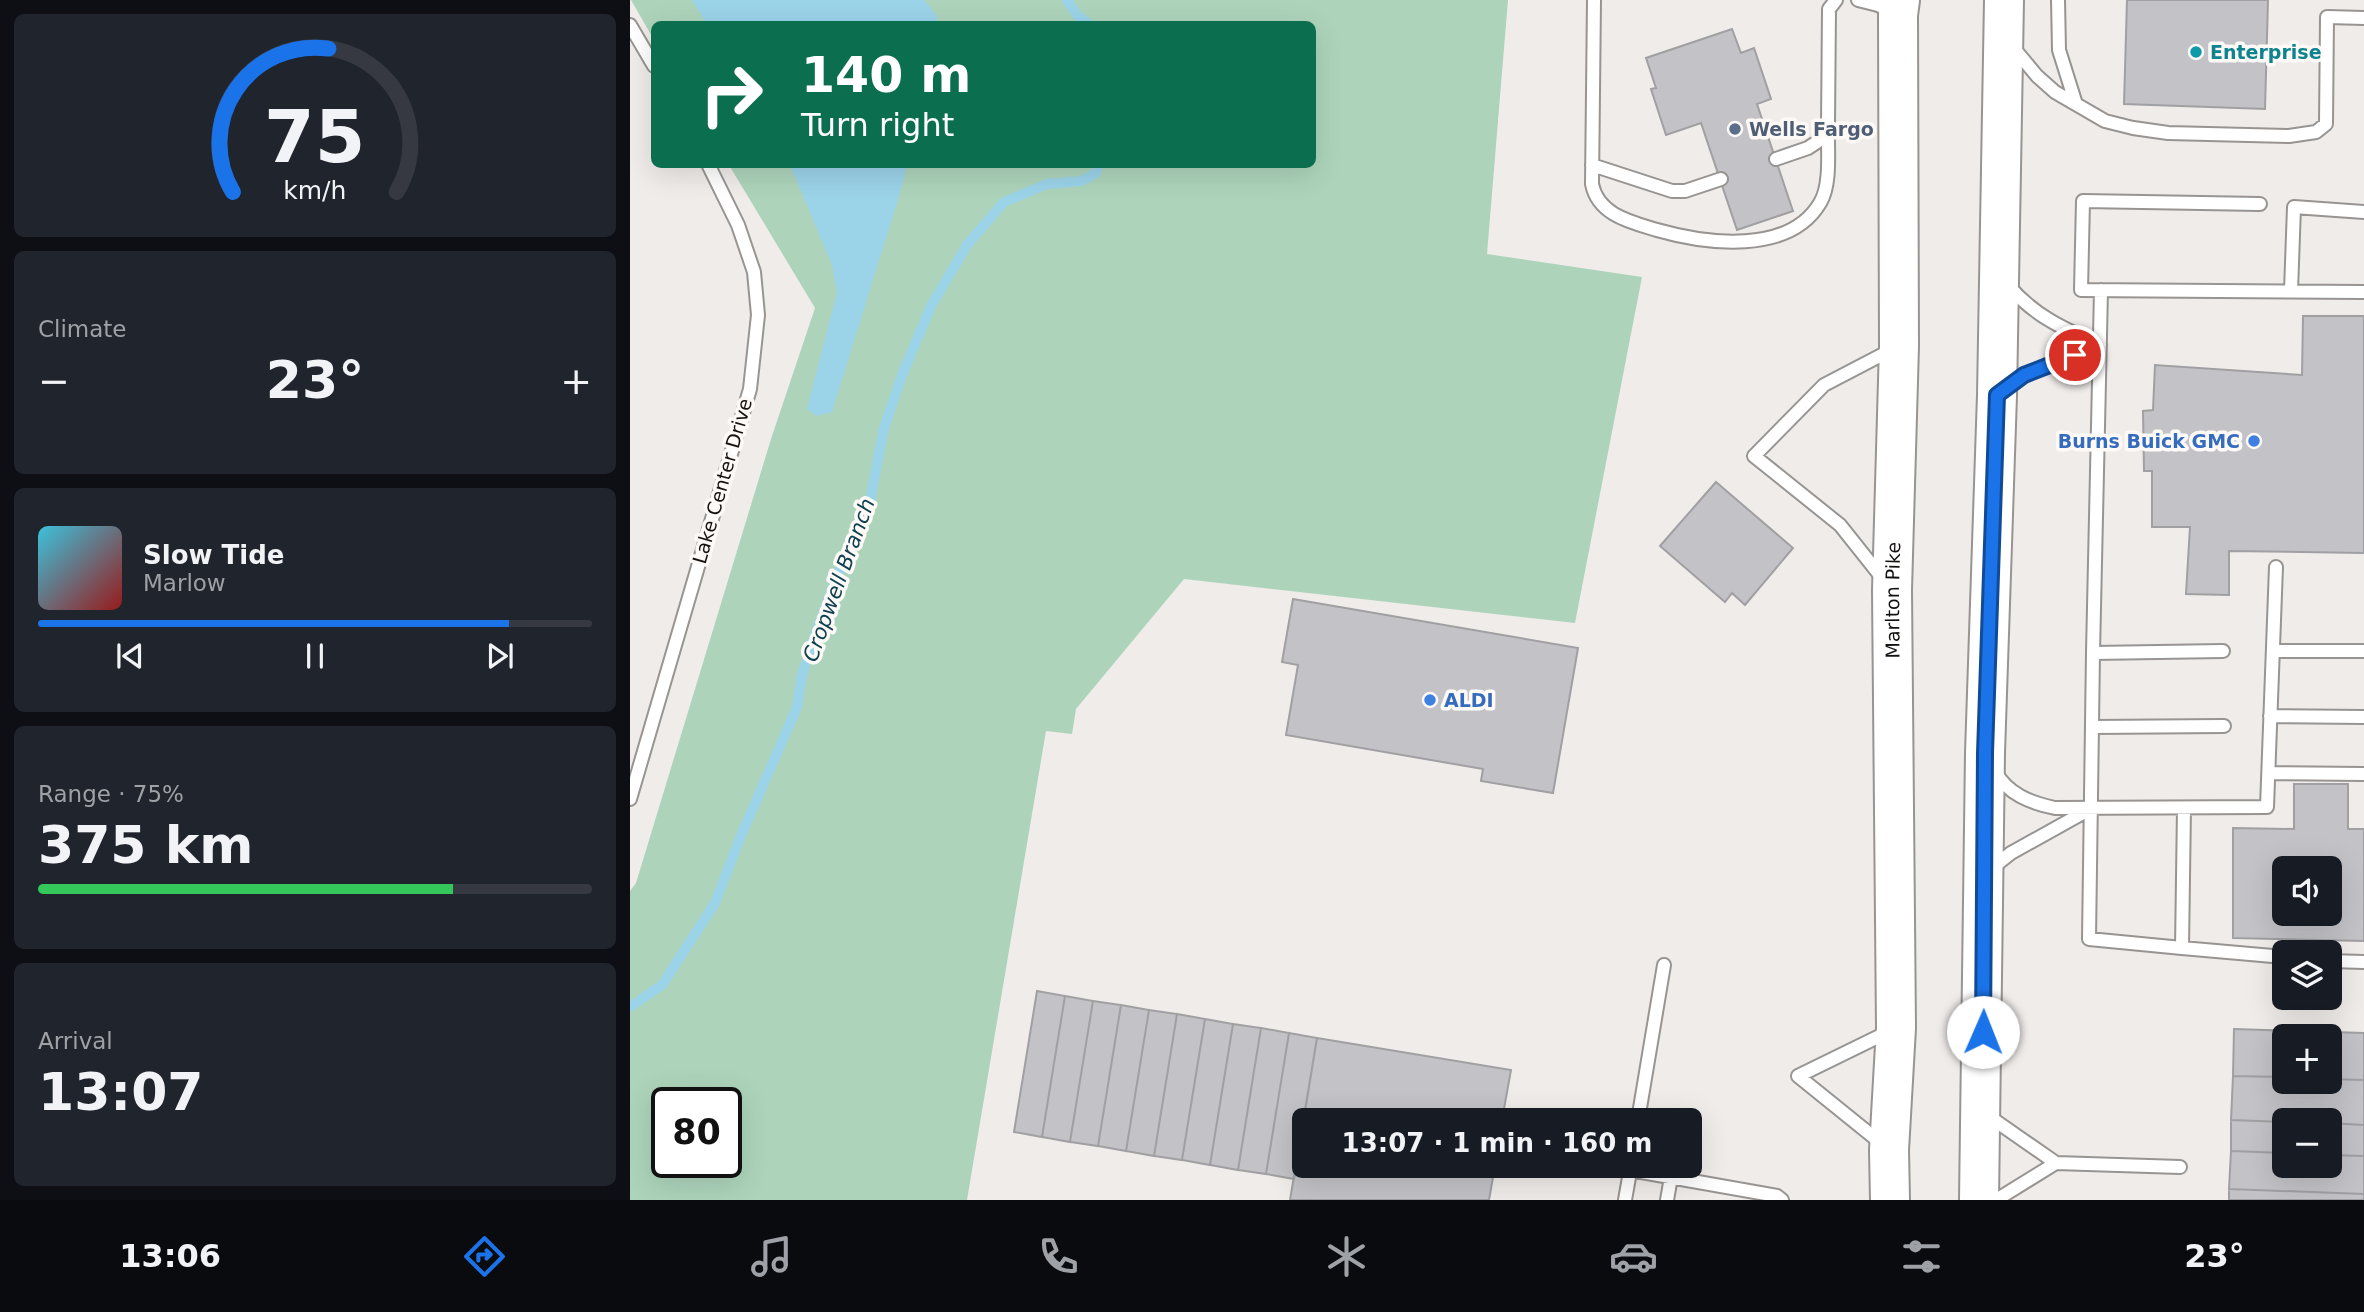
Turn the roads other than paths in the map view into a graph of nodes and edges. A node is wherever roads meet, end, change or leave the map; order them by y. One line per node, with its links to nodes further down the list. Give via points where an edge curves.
1 (1594, 0): 13 (lane)
2 (1836, 0): 11 (lane, via 1829,9)
3 (1858, 0): 5 (lane)
4 (2058, 0): 10 (lane, via 2059,50)
5 (1899, 8): 23 (highway, Marlton Pike)
6 (2004, 18): 10 (lane, via 2037,76); 18 (highway)
7 (2364, 18): 10 (lane, via 2327,17 2326,124 2315,132 2289,136 2168,133 2105,121)
8 (630, 25): 9 (lane)
9 (651, 61)
10 (2075, 101)
11 (1828, 124): 12 (lane, via 1817,142); 13 (lane, via 1822,201 1801,224 1749,241 1680,236 1614,215 1594,194)
12 (1776, 159)
13 (1592, 165): 15 (lane, via 1672,191)
14 (710, 168): 38 (lane, Lake Center Drive, via 738,225 754,272 758,315 750,388)
15 (1721, 179)
16 (2260, 204): 19 (lane, via 2083,201 2081,289)
17 (2364, 212): 20 (lane, via 2294,207)
18 (1999, 273): 22 (lane, via 2032,310); 24 (highway)
19 (2101, 290): 20 (lane); 22 (lane)
20 (2291, 292): 21 (lane)
21 (2364, 292)
22 (2100, 345): 24 (lane, via 2024,375); 30 (lane)
23 (1899, 346): 26 (highway, Marlton Pike); 26 (lane, via 1824,385 1754,456 1840,525)
24 (1997, 395): 35 (highway)
25 (2276, 568): 28 (lane)
26 (1892, 590): 47 (highway, Marlton Pike)
27 (2223, 650): 30 (lane)
28 (2273, 651): 29 (lane); 31 (lane)
29 (2364, 651)
30 (2093, 653): 34 (lane)
31 (2270, 716): 32 (lane); 36 (lane)
32 (2364, 718)
33 (2224, 726): 34 (lane)
34 (2092, 727): 40 (lane)
35 (1985, 753): 40 (lane, via 2012,792 2033,804); 41 (highway)
36 (2269, 773): 37 (lane); 39 (lane, via 2267,807)
37 (2364, 774)
38 (630, 799)
39 (2184, 808): 40 (lane); 42 (lane)
40 (2090, 809): 41 (lane, via 2011,853); 42 (lane, via 2089,939)
41 (1985, 874): 49 (highway)
42 (2182, 948): 43 (lane)
43 (2272, 956)
44 (2342, 961): 45 (lane)
45 (2364, 962)
46 (1664, 965): 48 (lane)
47 (1896, 1028): 50 (highway, Marlton Pike); 50 (lane, via 1798,1076)
48 (1641, 1108)
49 (1981, 1111): 51 (lane); 60 (highway)
50 (1889, 1150): 59 (highway, Marlton Pike)
51 (2056, 1163): 52 (lane); 61 (lane)
52 (2180, 1167)
53 (1629, 1178): 56 (lane)
54 (1671, 1178): 57 (lane)
55 (1677, 1178): 58 (lane)
56 (1625, 1200)
57 (1667, 1200)
58 (1782, 1200)
59 (1891, 1200)
60 (1979, 1200)
61 (1996, 1200)

